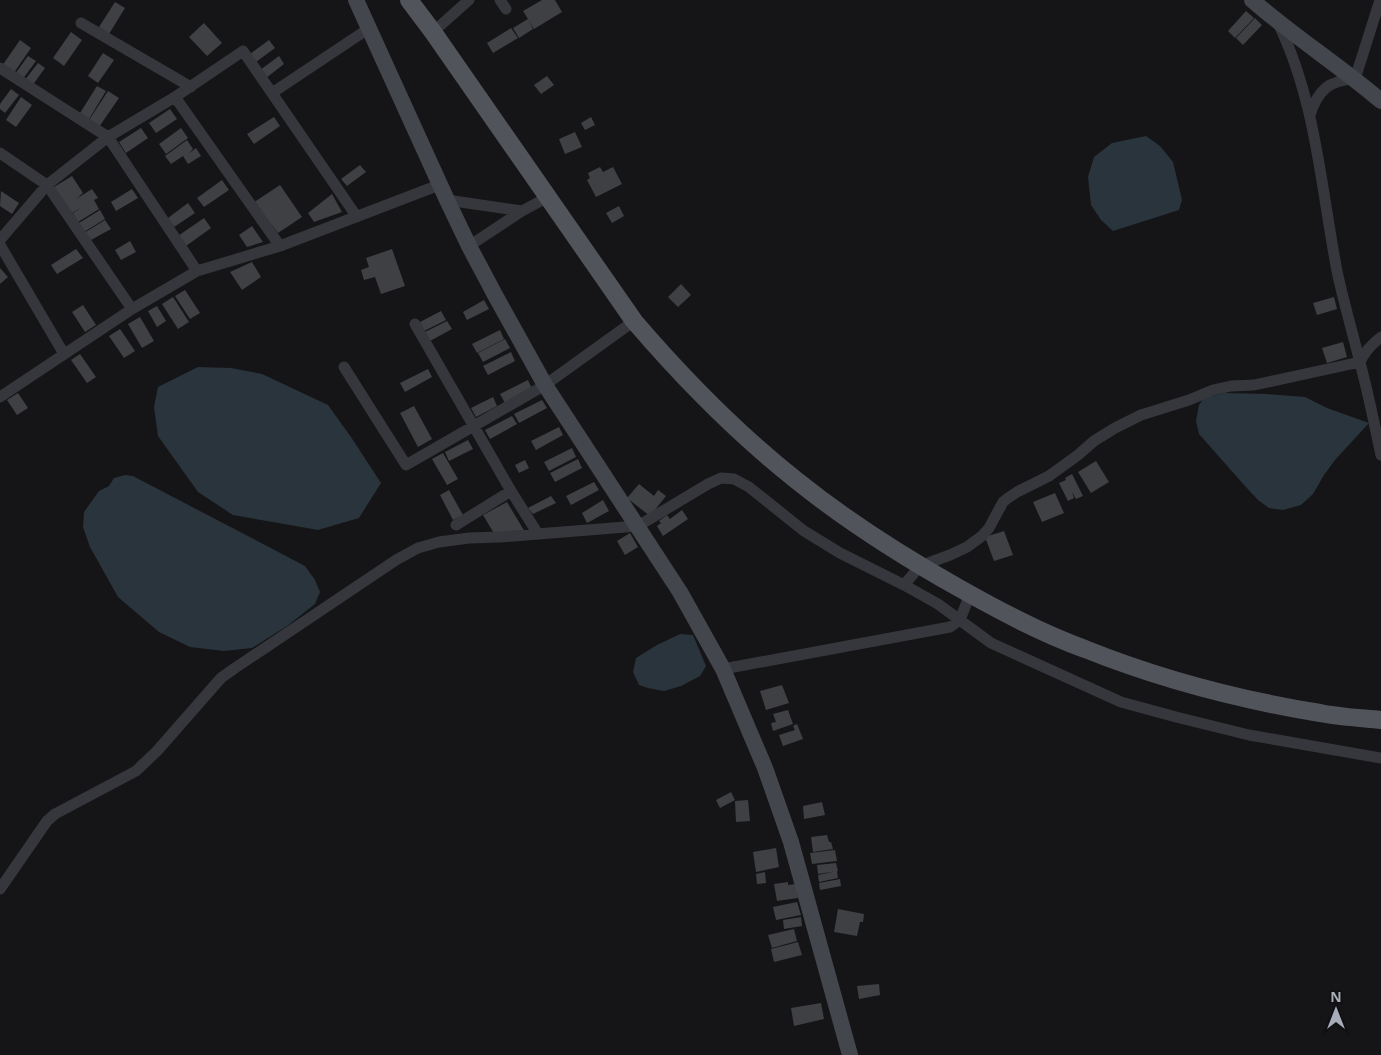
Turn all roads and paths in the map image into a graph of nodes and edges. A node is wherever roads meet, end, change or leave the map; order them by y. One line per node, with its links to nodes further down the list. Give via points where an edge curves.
1 (356, 0): 8 (street)
2 (409, 0): 9 (main road)
3 (469, 0): 9 (street)
4 (1252, 0): 7 (street)
5 (1380, 0): 11 (street)
6 (81, 23): 12 (street)
7 (1278, 23): 11 (street); 16 (street, via 1296,64)
8 (368, 29): 13 (street); 20 (street)
9 (433, 32): 21 (main road)
10 (0, 68): 17 (street)
11 (1355, 79): 15 (street); 16 (street, via 1338,81 1327,87 1317,96)
12 (191, 86): 13 (street, via 243,51); 14 (street)
13 (272, 93): 24 (street)
14 (175, 97): 17 (street); 27 (street)
15 (1381, 101)
16 (1310, 115): 35 (street, via 1337,272)
17 (108, 137): 19 (street); 29 (street)
18 (0, 153): 19 (street)
19 (47, 185): 25 (street); 30 (street)
20 (440, 185): 22 (street); 24 (street)
21 (548, 198): 23 (street); 31 (main road)
22 (447, 200): 23 (street); 28 (street)
23 (522, 211): 28 (street)
24 (356, 217): 27 (street)
25 (0, 240)
26 (0, 246): 34 (street)
27 (280, 246): 29 (street)
28 (469, 246): 37 (street)
29 (197, 271): 30 (street)
30 (132, 309): 34 (street)
31 (634, 321): 37 (street); 45 (main road, via 727,420 795,480 860,528)
32 (415, 324): 39 (street)
33 (1381, 337): 35 (street, via 1364,353)
34 (64, 354): 38 (street)
35 (1360, 362): 40 (street); 45 (street, via 1254,385 1213,390 1141,415 1094,441 1049,476 1008,498 989,528 967,547)
36 (344, 367): 39 (street, via 406,465)
37 (545, 385): 39 (street); 43 (street)
38 (0, 397)
39 (474, 426): 41 (street)
40 (1381, 455)
41 (511, 491): 42 (street); 44 (street)
42 (456, 525)
43 (638, 526): 44 (street); 46 (street, via 708,484 721,478 734,479 749,487 804,531); 49 (street)
44 (538, 534): 52 (street, via 440,542 418,548 396,560 221,678 157,751 136,770 55,814)
45 (920, 566): 46 (street); 47 (main road)
46 (904, 586): 48 (street)
47 (970, 594): 48 (street); 50 (main road, via 1084,649 1183,682 1322,714)
48 (960, 620): 49 (street, via 950,627); 51 (street, via 991,643 1122,702 1249,735)
49 (723, 669): 53 (street, via 765,768 791,842)
50 (1381, 720)
51 (1381, 758)
52 (0, 889)
53 (850, 1055)

